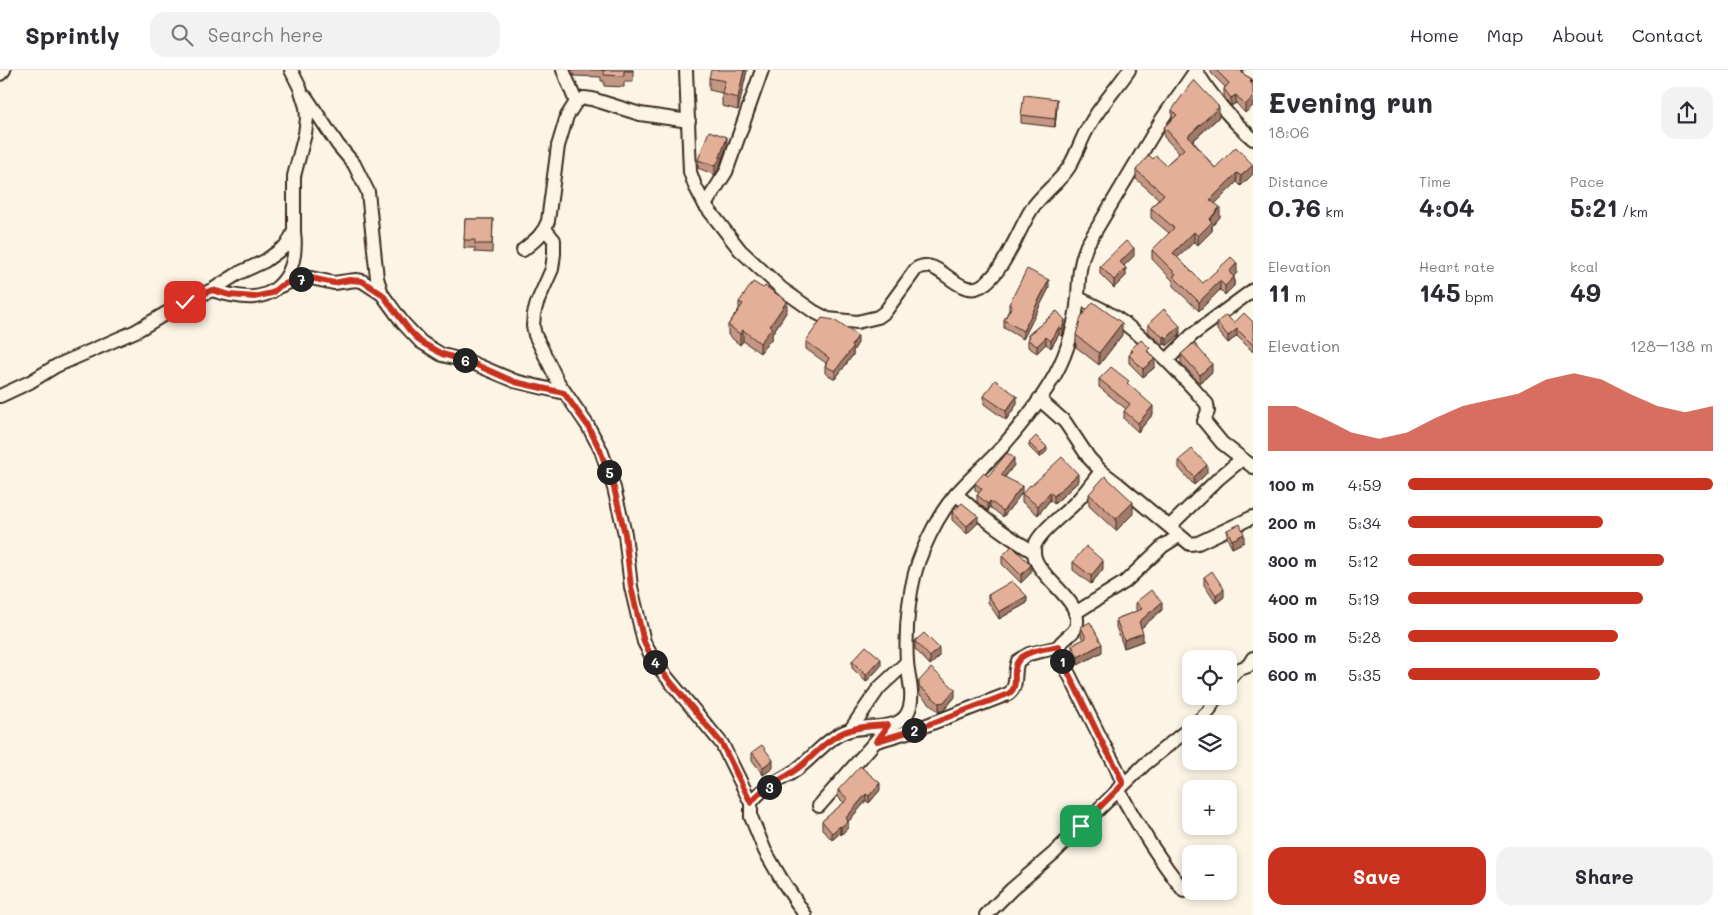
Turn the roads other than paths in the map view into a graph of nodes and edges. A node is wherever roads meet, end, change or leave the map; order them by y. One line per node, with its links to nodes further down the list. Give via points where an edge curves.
1 (4, 70): 8 (street)
2 (291, 70): 9 (street)
3 (563, 70): 10 (street)
4 (686, 70): 11 (street)
5 (762, 70): 13 (street, via 726,172)
6 (1129, 70): 13 (street, via 1088,127 1068,168 1031,210 997,270 976,288 959,285 933,267 923,266 916,269 878,317 857,322 828,319 805,306 760,270 740,250)
7 (1196, 70): 12 (street, via 1215,100); 21 (street, via 1162,119 1087,245 1079,269)
8 (0, 74)
9 (300, 88): 15 (street, via 307,118 294,176); 20 (street, via 354,164 368,192 377,278)
10 (576, 102): 11 (street, via 592,99 640,114); 14 (street, via 567,116 558,146)
11 (689, 122): 13 (street, via 690,172)
12 (1253, 139)
13 (705, 204)
14 (545, 229): 16 (street); 23 (street, via 554,240 554,254 552,269 536,303 533,326 539,346)
15 (294, 231): 17 (street, via 294,262); 18 (street, via 287,245 278,253)
16 (523, 250)
17 (280, 286): 18 (street, via 272,293 254,297); 20 (street, via 311,278 334,283 356,280)
18 (212, 290): 24 (street, via 136,331 56,366)
19 (1253, 290): 22 (street, via 1192,335)
20 (382, 294): 23 (street, via 421,342 442,354 470,362 515,382)
21 (1078, 298): 22 (street, via 1125,324); 25 (street, via 1065,352)
22 (1167, 360): 26 (street, via 1207,404 1204,421 1213,434)
23 (564, 393): 46 (street, via 588,426 614,488 644,642 655,663 722,744)
24 (0, 396)
25 (1039, 399): 28 (street, via 1065,422); 29 (street, via 1002,447)
26 (1242, 459): 27 (street); 31 (street)
27 (1253, 467)
28 (1100, 471): 31 (street); 33 (street, via 1081,497 1038,540)
29 (956, 494): 33 (street, via 1015,542); 37 (street, via 922,550 914,574)
30 (1253, 517): 32 (street, via 1195,544)
31 (1170, 526): 32 (street)
32 (1180, 536): 34 (street, via 1163,546 1126,582)
33 (1034, 552): 34 (street, via 1039,566)
34 (1075, 613): 35 (street, via 1075,629)
35 (1059, 646): 44 (street, via 1029,654 1018,661 1013,691 1008,694); 45 (street, via 1061,658 1116,767)
36 (1253, 658): 38 (street, via 1248,666)
37 (907, 662): 41 (street, via 910,706 903,719); 42 (street, via 879,688)
38 (1237, 670)
39 (1212, 705): 40 (street)
40 (1204, 715)
41 (888, 725): 42 (street); 44 (street)
42 (851, 729): 46 (street, via 820,747 796,770)
43 (1182, 734): 45 (street)
44 (877, 741): 47 (street)
45 (1121, 786): 48 (street, via 1144,836); 50 (street)
46 (751, 803): 49 (street, via 752,817 765,851)
47 (819, 806)
48 (1182, 888)
49 (805, 915)
50 (986, 915)

